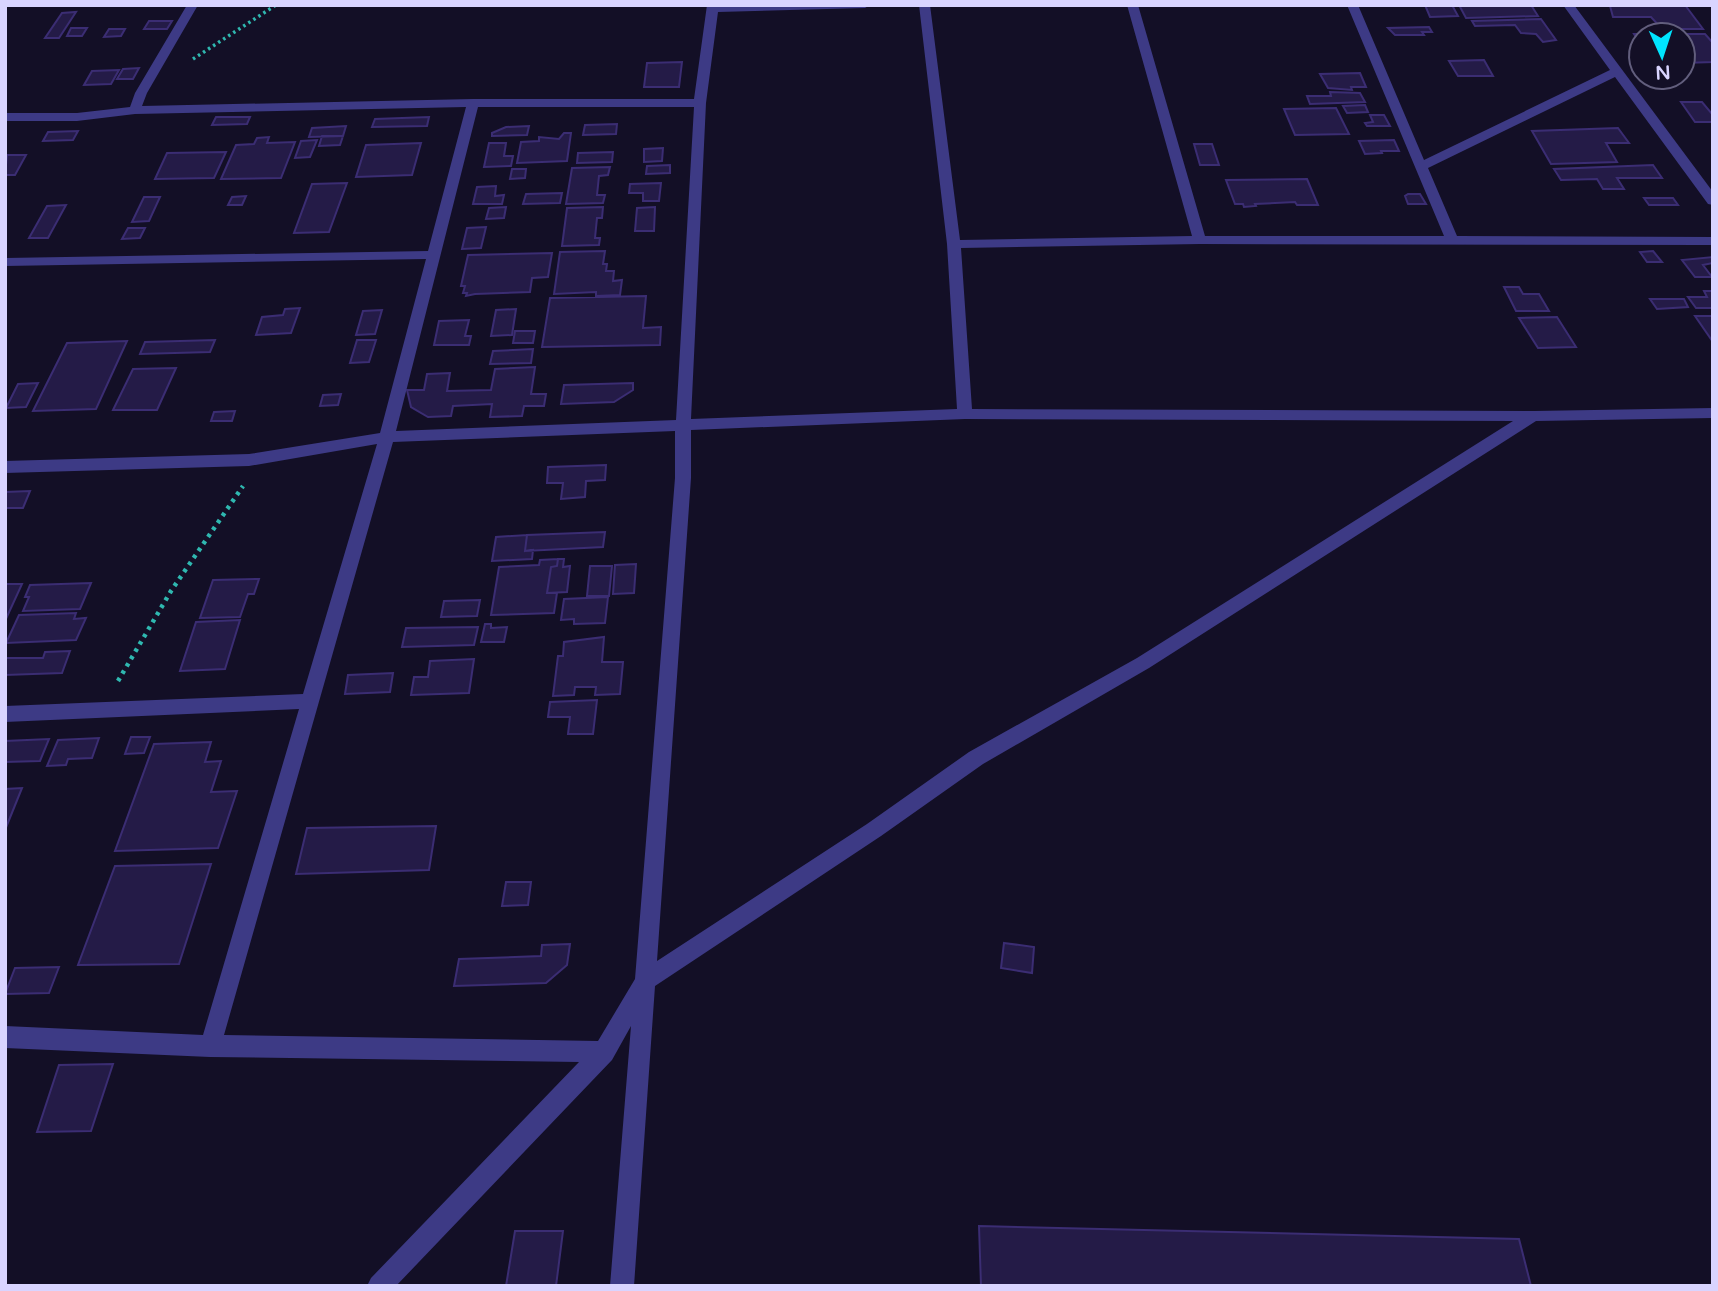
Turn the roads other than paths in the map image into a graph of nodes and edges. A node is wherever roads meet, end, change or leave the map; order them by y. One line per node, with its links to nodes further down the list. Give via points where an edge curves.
1 (193, 5): 11 (street)
2 (865, 5): 7 (street)
3 (924, 5): 18 (street)
4 (1132, 5): 15 (street)
5 (1352, 5): 13 (street)
6 (1568, 5): 8 (street)
7 (713, 7): 10 (street)
8 (1617, 72): 13 (street); 14 (street)
9 (473, 103): 10 (street); 11 (street); 19 (street)
10 (700, 103): 24 (street)
11 (135, 110): 12 (street, via 77,117)
12 (5, 117)
13 (1421, 167): 16 (street)
14 (1713, 201)
15 (1200, 240): 16 (street); 18 (street)
16 (1452, 240): 17 (street)
17 (1713, 241)
18 (954, 244): 22 (street)
19 (432, 255): 20 (street); 25 (street)
20 (5, 262)
21 (1713, 413): 23 (street)
22 (965, 414): 23 (street); 24 (street)
23 (1534, 416): 29 (street, via 1143,663 976,758)
24 (683, 425): 25 (street); 29 (street, via 683,478)
25 (387, 437): 26 (street, via 249,460); 27 (street)
26 (5, 467)
27 (309, 701): 28 (street); 31 (street)
28 (5, 714)
29 (646, 980): 32 (street); 34 (street)
30 (5, 1037): 31 (street)
31 (210, 1046): 32 (street)
32 (604, 1052): 33 (street)
33 (379, 1286)
34 (622, 1286)

